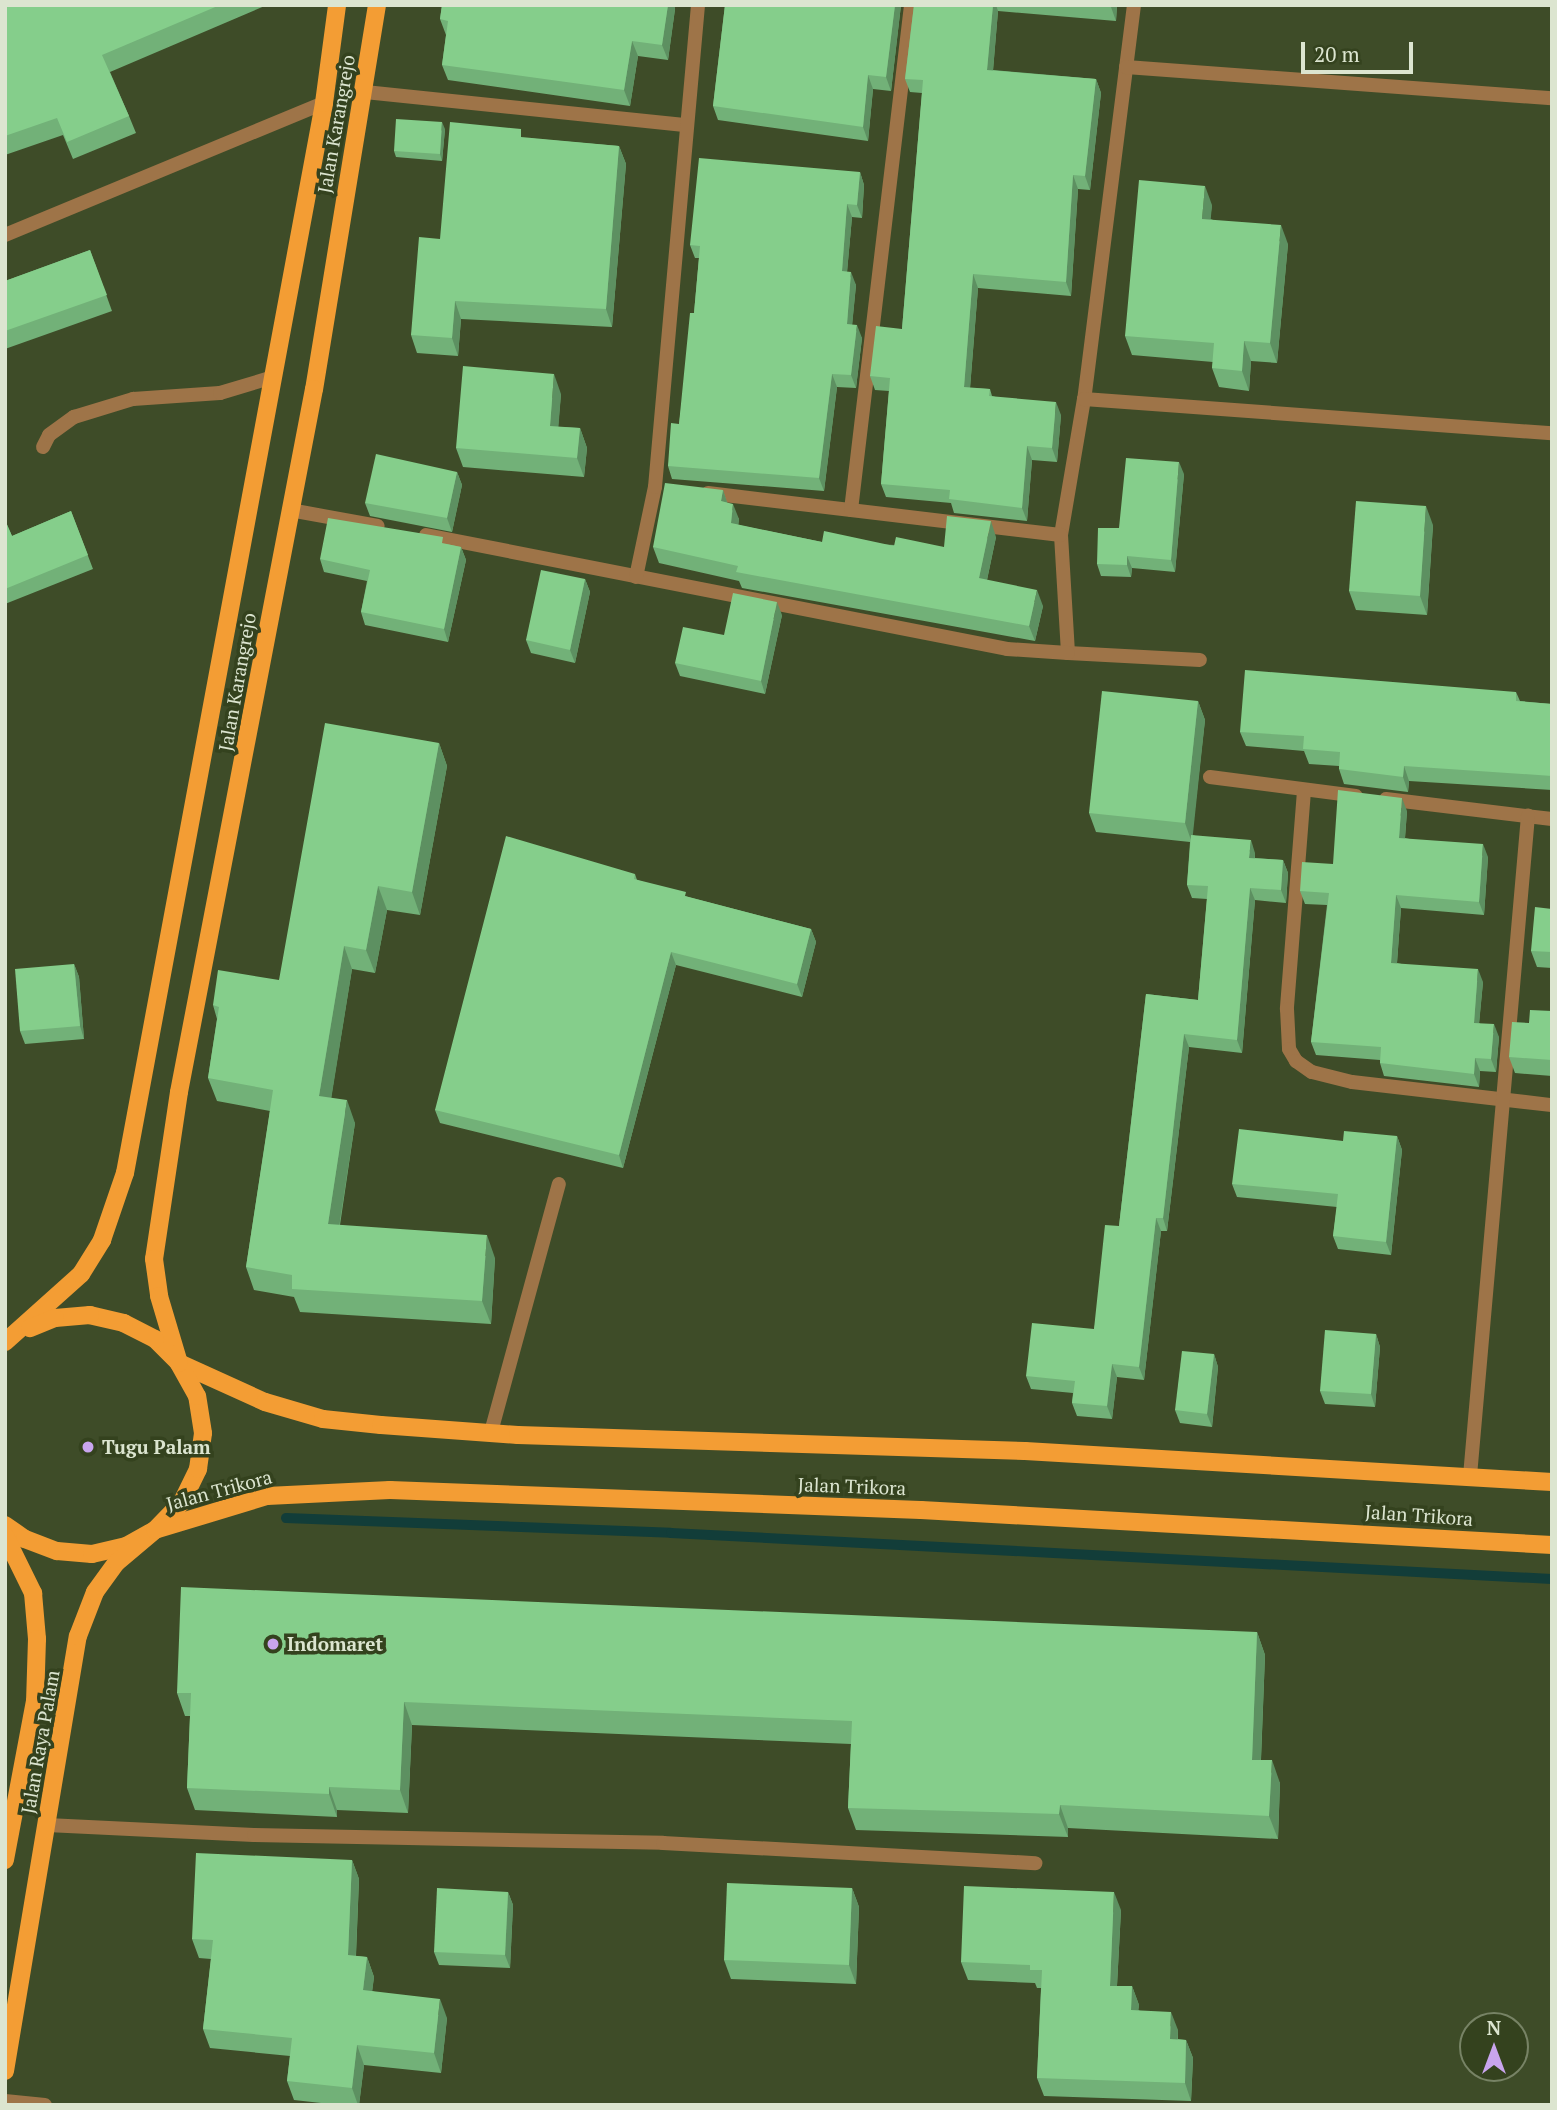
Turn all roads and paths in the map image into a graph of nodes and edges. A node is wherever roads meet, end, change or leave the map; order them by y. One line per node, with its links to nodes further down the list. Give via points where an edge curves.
1 (337, 5): 9 (main road, Jalan Karangrejo)
2 (377, 5): 7 (main road, Jalan Karangrejo)
3 (698, 5): 10 (street)
4 (911, 5): 18 (street)
5 (1134, 5): 6 (street)
6 (1126, 67): 8 (street); 13 (street)
7 (365, 92): 10 (street); 17 (main road, Jalan Karangrejo)
8 (1552, 98)
9 (324, 103): 11 (street); 12 (main road, Jalan Karangrejo)
10 (684, 125): 20 (street, via 661,487)
11 (5, 235)
12 (270, 378): 15 (street, via 220,393 133,399 75,417 49,435); 30 (main road, Jalan Karangrejo, via 125,1173 102,1240 81,1273)
13 (1084, 399): 14 (street); 19 (street)
14 (1552, 433)
15 (43, 447)
16 (694, 491): 18 (street)
17 (290, 510): 20 (street); 32 (main road, Jalan Karangrejo, via 179,1093 154,1259 159,1296)
18 (851, 510): 19 (street)
19 (1061, 535): 21 (street)
20 (636, 577): 21 (street, via 1007,649)
21 (1068, 653): 22 (street)
22 (1200, 660)
23 (1210, 777): 24 (street)
24 (1304, 791): 25 (street); 27 (street, via 1287,1009 1289,1049 1296,1062 1312,1072 1352,1082)
25 (1528, 816): 26 (street); 27 (street)
26 (1552, 819)
27 (1502, 1102): 28 (street); 34 (street)
28 (1552, 1105)
29 (559, 1184): 33 (street)
30 (23, 1331): 31 (main road); 32 (main road, via 55,1318 90,1315 124,1322 155,1339)
31 (5, 1343)
32 (179, 1363): 33 (main road, Jalan Trikora, via 265,1402 323,1419); 37 (main road, via 197,1396 203,1433 198,1469 182,1502)
33 (491, 1432): 34 (main road, Jalan Trikora, via 1025,1451)
34 (1469, 1476): 35 (main road, Jalan Trikora)
35 (1552, 1482)
36 (5, 1525): 37 (main road, via 25,1539 57,1551 92,1554 126,1546)
37 (156, 1530): 39 (main road, Jalan Trikora, via 267,1496 390,1490 921,1510); 40 (main road, Jalan Raya Palam, via 117,1562 95,1592 78,1636)
38 (5, 1536): 41 (main road, Jalan Raya Palam, via 33,1593 37,1639 35,1701)
39 (1552, 1545)
40 (47, 1825): 42 (street, via 254,1835 663,1843); 43 (main road, Jalan Raya Palam)
41 (5, 1860)
42 (1035, 1863)
43 (5, 2071)
44 (5, 2101): 45 (street)
45 (45, 2105)

